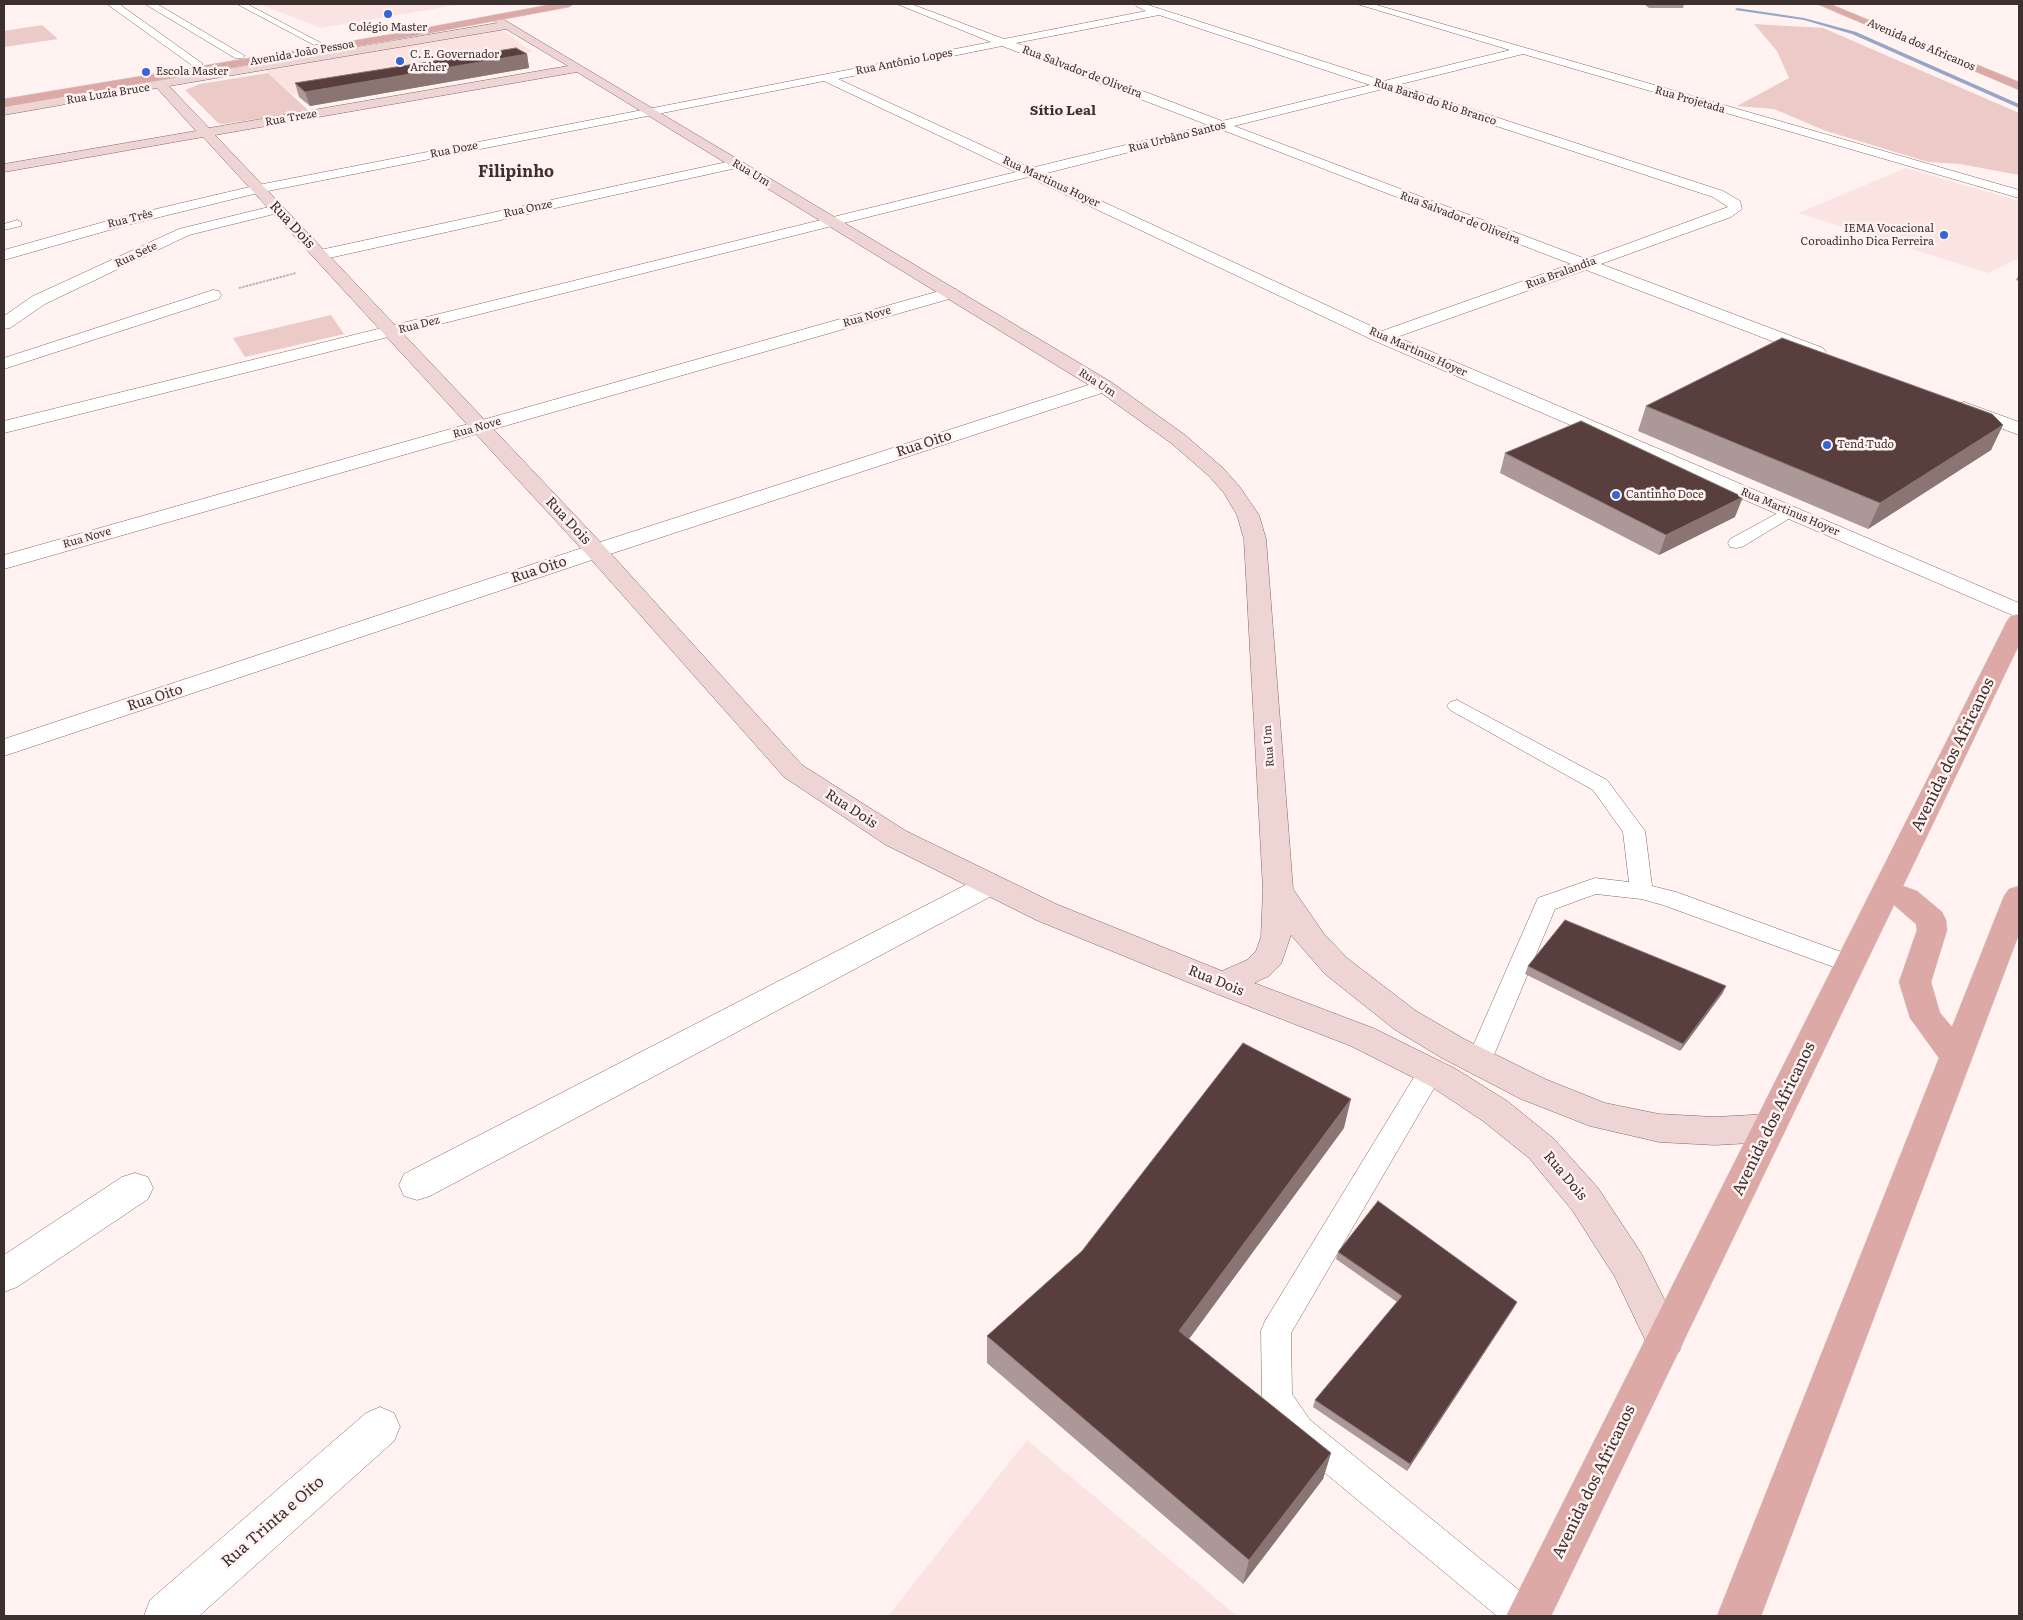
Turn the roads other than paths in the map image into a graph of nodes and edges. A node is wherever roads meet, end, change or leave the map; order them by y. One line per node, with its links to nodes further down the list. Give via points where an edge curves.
1 (112, 4): 18 (street)
2 (150, 4): 17 (street)
3 (241, 4): 15 (lane)
4 (542, 4): 15 (main road, Avenida João Pessoa)
5 (570, 4): 13 (main road, Avenida João Pessoa)
6 (902, 4): 14 (street, Rua Salvador de Oliveira)
7 (1133, 4): 10 (street, Rua Barão do Rio Branco)
8 (1362, 4): 16 (street, Rua Projetada)
9 (1822, 4): 11 (main road, Avenida dos Africanos)
10 (1158, 12): 14 (street, Rua Antônio Lopes); 22 (street, Rua Barão do Rio Branco)
11 (1851, 16): 12 (main road); 23 (main road, Avenida dos Africanos)
12 (1887, 18)
13 (502, 22): 19 (main road, Rua Um); 21 (main road, Rua Luzia Bruce); 25 (main road, Avenida João Pessoa)
14 (1005, 42): 20 (street, Rua Antônio Lopes); 28 (street, Rua Salvador de Oliveira)
15 (317, 43): 17 (main road, Avenida João Pessoa)
16 (1522, 51): 22 (street, Rua Urbâno Santos); 34 (street, Rua Projetada)
17 (239, 56): 18 (main road, Avenida João Pessoa)
18 (197, 64): 24 (main road, Avenida João Pessoa)
19 (579, 68): 27 (main road, Rua Um); 29 (main road, Rua Treze)
20 (824, 77): 27 (street, Rua Antônio Lopes); 32 (street, Rua Martinus Hoyer)
21 (161, 85): 26 (main road, Rua Luzia Bruce); 29 (main road, Rua Dois)
22 (1382, 85): 28 (street, Rua Urbâno Santos); 35 (street, Rua Barão do Rio Branco, via 1718,194)
23 (2019, 86)
24 (4, 95)
25 (4, 103)
26 (4, 111)
27 (650, 111): 30 (main road, Rua Um); 33 (street, Rua Doze)
28 (1221, 126): 32 (street, Rua Urbâno Santos); 42 (street, Rua Salvador de Oliveira)
29 (206, 133): 31 (main road, Rua Treze); 33 (main road, Rua Dois)
30 (736, 164): 37 (main road, Rua Um); 41 (street, Rua Onze)
31 (4, 168)
32 (1031, 173): 37 (street, Rua Urbâno Santos); 47 (street, Rua Martinus Hoyer)
33 (258, 189): 36 (main road, Rua Dois); 40 (street, Rua Três, via 123,221)
34 (2019, 194)
35 (1735, 204): 42 (street, Rua Bralandia, via 1735,208 1726,214)
36 (277, 209): 41 (main road, Rua Dois); 45 (street, Rua Sete, via 184,232 39,300)
37 (834, 223): 43 (main road, Rua Um); 46 (street, Rua Dez)
38 (17, 224): 39 (lane)
39 (4, 227)
40 (4, 255)
41 (324, 259): 46 (main road, Rua Dois)
42 (1584, 265): 47 (street, Rua Bralandia); 48 (street, Rua Salvador de Oliveira)
43 (950, 293): 50 (main road, Rua Um); 53 (street, Rua Nove)
44 (213, 295): 49 (street)
45 (4, 324)
46 (391, 331): 52 (street, Rua Dez); 53 (main road, Rua Dois)
47 (1381, 337): 55 (street, Rua Martinus Hoyer)
48 (1834, 359)
49 (4, 364)
50 (1104, 386): 57 (street, Rua Oito); 64 (main road, Rua Um, via 1178,439 1216,472 1248,515 1255,539 1258,572)
51 (1954, 404): 54 (street)
52 (4, 426)
53 (480, 427): 57 (main road, Rua Dois); 58 (street, Rua Nove)
54 (2019, 429)
55 (1789, 512): 56 (lane); 59 (street, Rua Martinus Hoyer)
56 (1736, 543)
57 (596, 551): 62 (street, Rua Oito); 63 (main road, Rua Dois, via 793,771 896,838)
58 (4, 562)
59 (2019, 611)
60 (2019, 621): 66 (main road, Avenida dos Africanos)
61 (1457, 706): 65 (lane, via 1600,784 1634,832)
62 (4, 748)
63 (989, 885): 69 (main road, Rua Dois, via 1046,912); 74 (street)
64 (1278, 889): 69 (main road, Rua Um, via 1276,938 1270,956 1258,968); 71 (main road, via 1313,942 1352,979 1405,1020)
65 (1641, 891): 68 (lane); 71 (lane, via 1595,886 1546,904)
66 (1885, 892): 68 (main road, Avenida dos Africanos); 70 (main road, via 1907,898 1931,920 1932,930 1915,982 1926,1018)
67 (2019, 896): 70 (main road)
68 (1850, 964): 73 (main road, Avenida dos Africanos)
69 (1222, 984): 72 (main road, Rua Dois, via 1362,1037)
70 (1957, 1057): 84 (main road)
71 (1479, 1062): 73 (main road, via 1533,1089 1602,1116 1659,1128 1715,1131)
72 (1431, 1071): 77 (main road, Rua Dois, via 1495,1111 1548,1155 1585,1199 1628,1265); 81 (lane, via 1276,1330 1277,1398 1299,1430)
73 (1769, 1128): 77 (main road, Avenida dos Africanos)
74 (417, 1185)
75 (135, 1188): 76 (street)
76 (4, 1274)
77 (1665, 1339): 79 (main road, Avenida dos Africanos)
78 (380, 1427): 80 (street, Rua Trinta e Oito)
79 (1551, 1570): 82 (main road, Avenida dos Africanos); 83 (main road)
80 (166, 1616)
81 (1524, 1616)
82 (1528, 1616)
83 (1540, 1616)
84 (1739, 1616)

